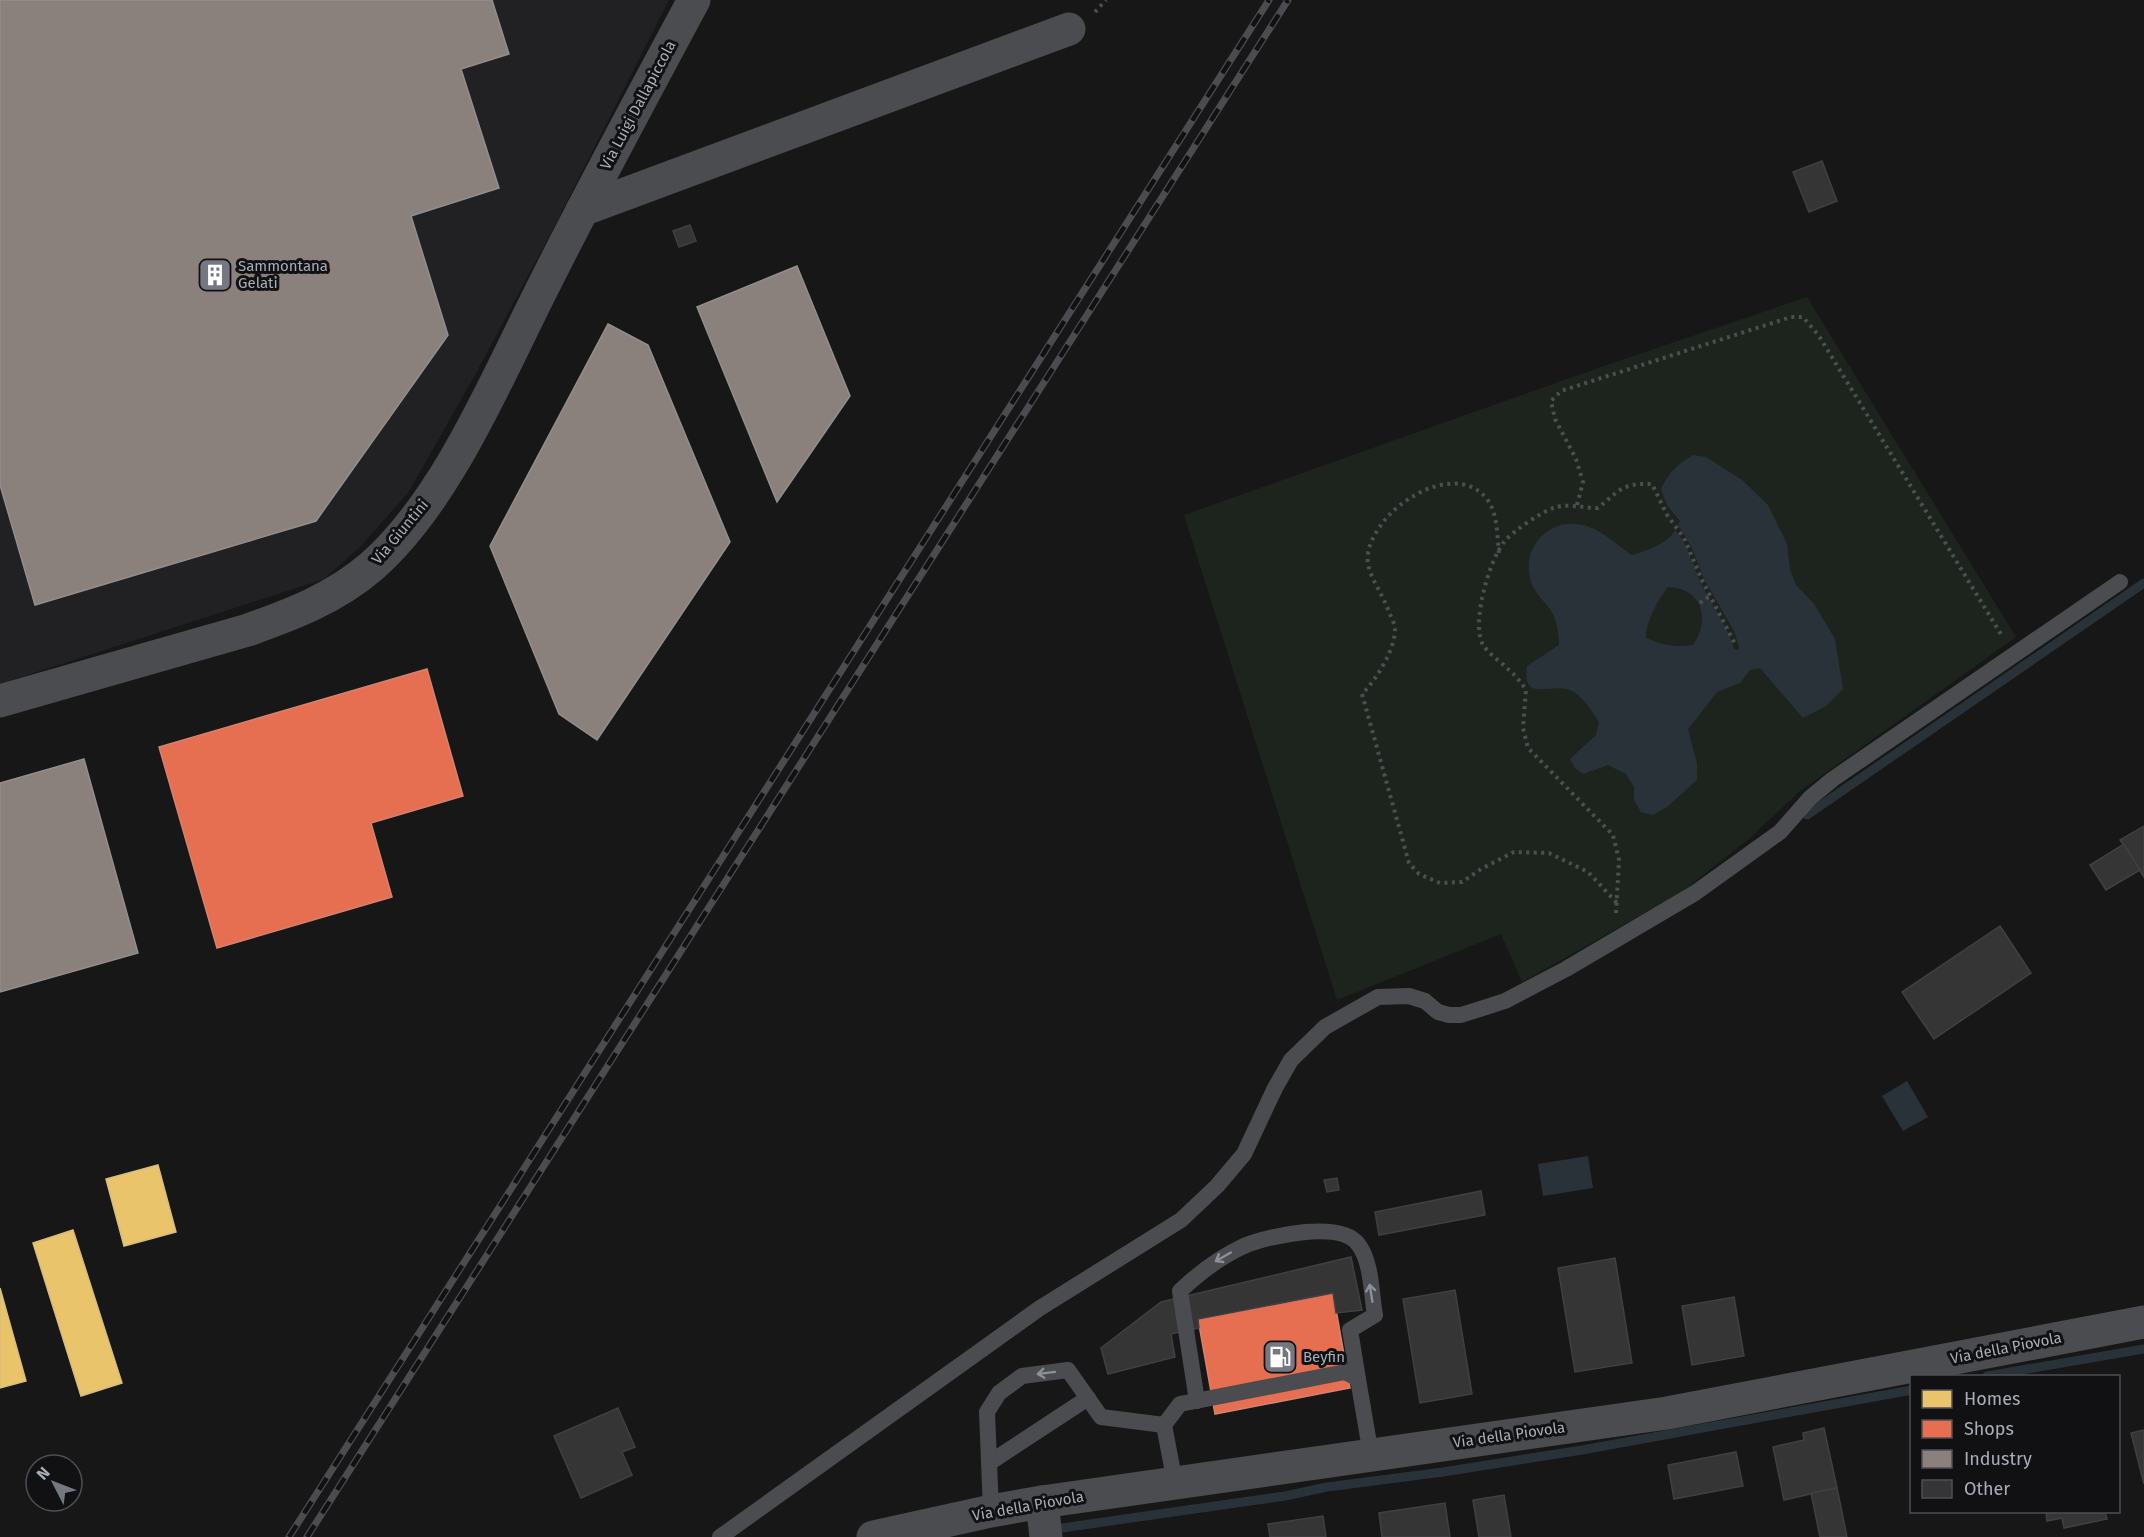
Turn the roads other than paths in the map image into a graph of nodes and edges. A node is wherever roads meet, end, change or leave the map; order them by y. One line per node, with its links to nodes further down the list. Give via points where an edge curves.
1 (694, 0): 3 (street, Via Luigi Dallapiccola)
2 (1069, 29): 3 (street)
3 (582, 210): 5 (street, Via Giuntini, via 464,443 417,516 373,565 347,587 248,630)
4 (2120, 582): 16 (lane, via 1833,779 1780,832 1714,880 1605,945 1505,1001 1461,1015 1438,1012 1425,1001 1408,996 1378,997 1325,1028 1291,1060 1244,1154 1181,1220 1040,1308)
5 (0, 701)
6 (2144, 1322): 11 (street, Via della Piovola, via 1667,1413)
7 (1358, 1379): 9 (lane, via 1345,1372); 9 (lane, one-way to 9, via 1350,1330 1375,1315 1365,1257 1357,1242 1337,1231 1297,1233 1246,1245 1213,1263 1180,1291); 11 (lane)
8 (1088, 1398): 10 (lane, via 1101,1417); 12 (lane); 12 (lane, one-way to 12, via 1068,1370 1022,1376 999,1393 987,1412)
9 (1197, 1401): 10 (lane, via 1180,1404)
10 (1164, 1425): 13 (lane)
11 (1371, 1455): 13 (street, Via della Piovola)
12 (989, 1463): 15 (lane)
13 (1175, 1483): 14 (street, Via della Piovola)
14 (1042, 1502): 15 (street, Via della Piovola); 18 (street)
15 (991, 1511): 17 (street, Via della Piovola)
16 (720, 1537)
17 (873, 1537)
18 (1046, 1537)

